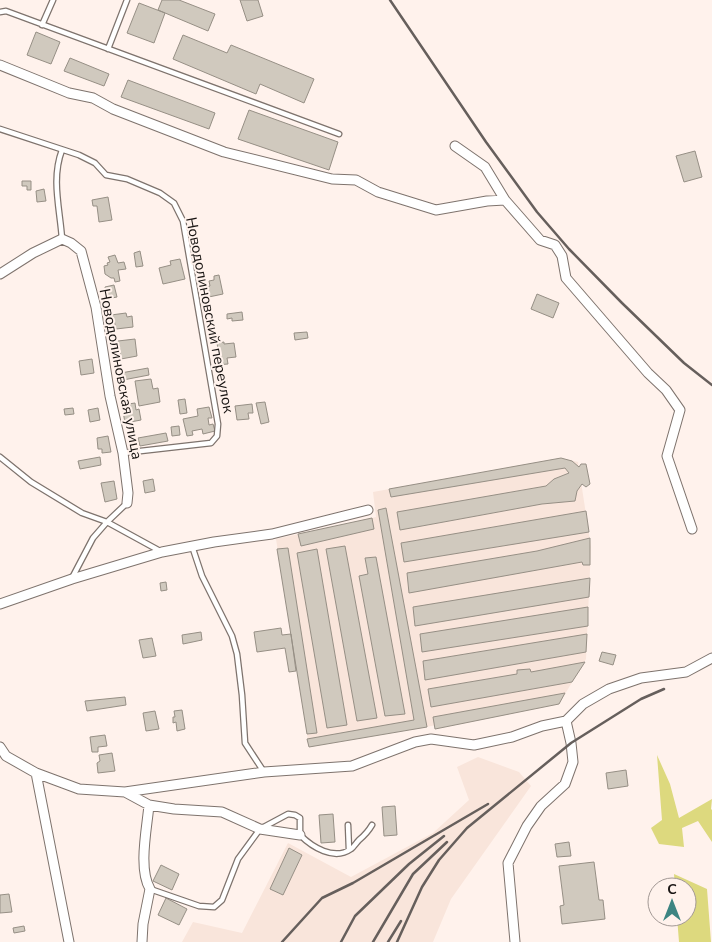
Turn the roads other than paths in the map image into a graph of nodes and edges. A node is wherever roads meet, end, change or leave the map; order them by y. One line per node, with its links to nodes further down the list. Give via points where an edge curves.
1 (53, 0): 4 (lane)
2 (127, 0): 5 (lane)
3 (0, 12): 4 (lane, via 6,11)
4 (42, 25): 5 (lane)
5 (108, 49): 8 (lane)
6 (0, 65): 11 (street, via 69,93 93,98 113,109 224,152 332,179 356,180 378,192 436,210)
7 (0, 129): 10 (lane, Новодолиновский переулок)
8 (339, 134)
9 (456, 146): 11 (street, via 485,167)
10 (62, 150): 12 (lane, via 56,179); 14 (lane, Новодолиновский переулок, via 95,163 106,175 127,179 160,193 174,203 183,221 218,424 217,436 211,443)
11 (504, 200): 19 (street, via 540,240 555,245 562,256 566,278 680,410 666,456)
12 (62, 239): 13 (street); 14 (street, Новодолиновская улица, via 81,251 96,307)
13 (0, 274)
14 (123, 453): 16 (street, Новодолиновская улица)
15 (0, 457): 18 (lane, via 31,482 82,513)
16 (127, 504): 18 (lane)
17 (368, 510): 20 (street, via 272,534)
18 (107, 522): 21 (lane); 22 (lane, via 93,538)
19 (692, 529)
20 (192, 546): 21 (street); 28 (lane, via 202,576 232,636 237,654 245,743)
21 (162, 552): 22 (street)
22 (72, 579): 23 (street)
23 (0, 604)
24 (712, 658): 25 (street, via 686,672 641,678 608,689 583,704)
25 (566, 721): 28 (street, via 474,744 431,739 415,742 352,766); 39 (street, via 573,762 565,784 541,806 508,864)
26 (0, 747): 27 (street, via 6,756)
27 (36, 772): 29 (street, via 79,789); 37 (street)
28 (264, 772): 29 (street)
29 (125, 792): 30 (street)
30 (149, 804): 33 (street, via 222,812); 36 (street, via 144,848 145,881)
31 (348, 825): 35 (lane)
32 (372, 825): 35 (lane, via 367,835)
33 (260, 829): 34 (street); 34 (lane, via 288,814 295,815 300,818); 36 (lane, via 238,860 222,900 214,907 199,906)
34 (300, 835): 35 (lane, via 321,850 334,854)
35 (350, 850)
36 (150, 889): 38 (street)
37 (69, 942)
38 (142, 942)
39 (515, 942)

